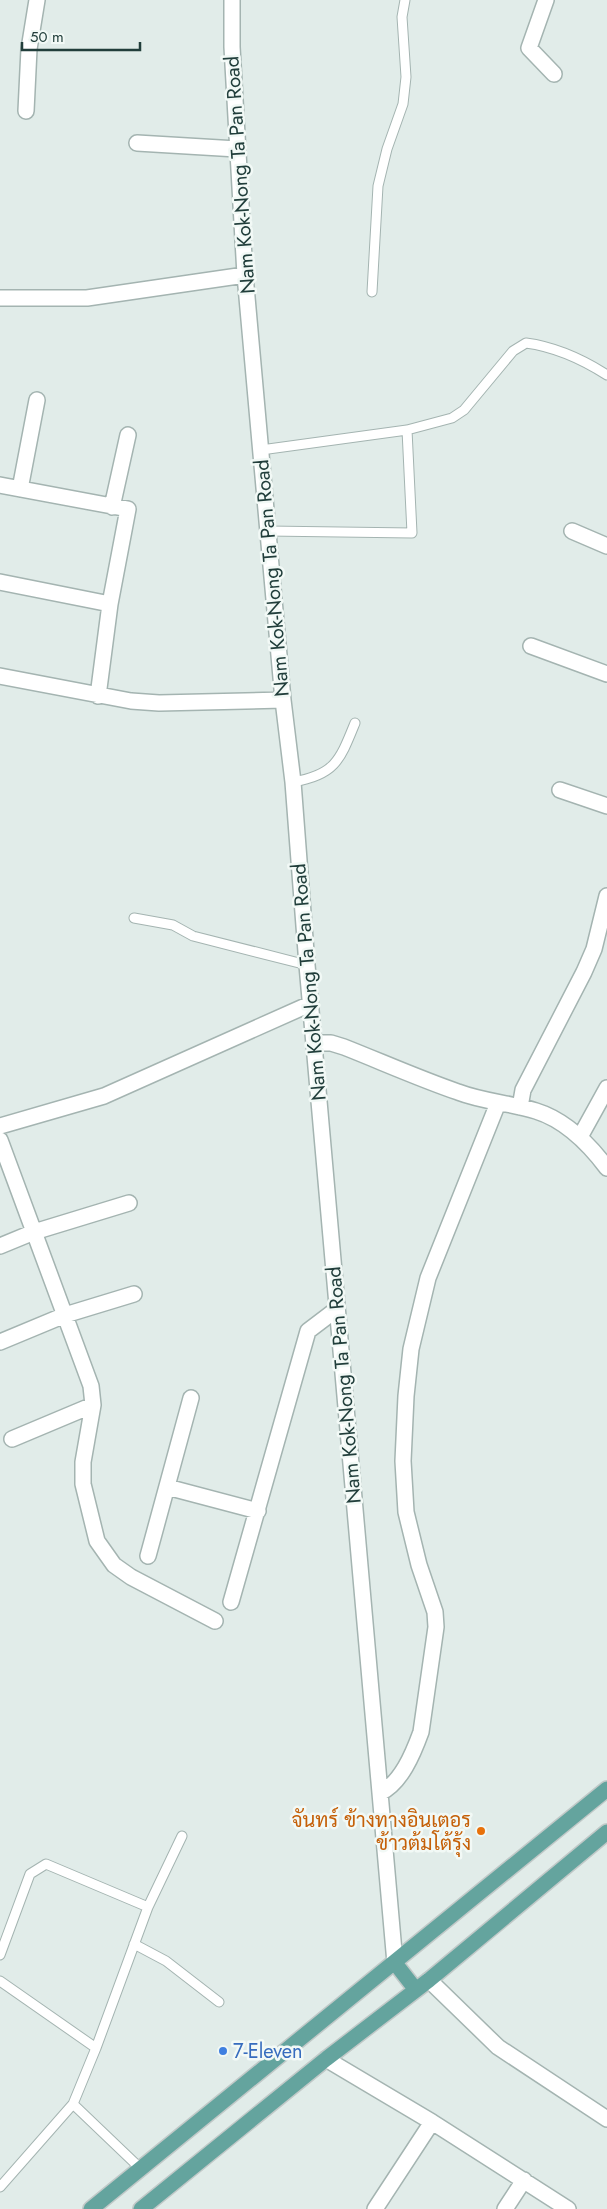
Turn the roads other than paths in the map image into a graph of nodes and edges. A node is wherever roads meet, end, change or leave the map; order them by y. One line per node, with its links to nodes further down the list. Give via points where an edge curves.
1 (37, 0): 6 (street, via 29,50)
2 (232, 0): 8 (street, Nam Kok-Nong Ta Pan Road)
3 (405, 0): 10 (lane, via 402,17 403,104 378,186)
4 (546, 0): 5 (street, via 529,48)
5 (554, 74)
6 (26, 111)
7 (138, 143): 8 (street)
8 (237, 149): 9 (street, Nam Kok-Nong Ta Pan Road)
9 (246, 275): 11 (street, via 87,298); 16 (street, Nam Kok-Nong Ta Pan Road)
10 (372, 292)
11 (0, 298)
12 (607, 375): 14 (lane, via 562,352 526,343 513,352 464,410 452,418)
13 (36, 400): 18 (street)
14 (407, 430): 16 (lane); 21 (lane, via 412,533)
15 (128, 435): 19 (street)
16 (261, 450): 21 (street, Nam Kok-Nong Ta Pan Road)
17 (0, 485): 18 (street)
18 (20, 489): 19 (street)
19 (112, 507): 24 (street, via 128,510)
20 (572, 530): 22 (street)
21 (268, 531): 29 (street, Nam Kok-Nong Ta Pan Road)
22 (607, 546)
23 (0, 582): 24 (street)
24 (110, 604): 28 (street)
25 (531, 646): 26 (street)
26 (607, 674)
27 (0, 676): 28 (street)
28 (98, 696): 29 (street, via 159,703)
29 (283, 700): 31 (street, Nam Kok-Nong Ta Pan Road)
30 (355, 722): 31 (lane, via 337,761 315,778)
31 (293, 782): 36 (street, Nam Kok-Nong Ta Pan Road)
32 (560, 790): 33 (street)
33 (607, 806)
34 (607, 896): 41 (street, via 594,949 523,1090)
35 (134, 918): 36 (lane, via 173,925 193,936)
36 (307, 964): 37 (street, Nam Kok-Nong Ta Pan Road)
37 (310, 1004): 38 (street, Nam Kok-Nong Ta Pan Road); 42 (street, via 104,1096)
38 (314, 1043): 40 (street, via 344,1047 458,1092); 50 (street, Nam Kok-Nong Ta Pan Road)
39 (607, 1088): 43 (street)
40 (498, 1104): 41 (street); 62 (street, via 428,1278 411,1348 403,1461 406,1512 435,1612 436,1640 421,1732 394,1784)
41 (520, 1107): 43 (street, via 552,1118)
42 (0, 1126)
43 (580, 1137): 45 (street)
44 (0, 1140): 47 (street)
45 (607, 1168)
46 (129, 1203): 47 (street)
47 (34, 1232): 48 (street); 51 (street)
48 (0, 1246)
49 (134, 1294): 51 (street)
50 (337, 1309): 57 (street, via 308,1331); 62 (street, Nam Kok-Nong Ta Pan Road)
51 (65, 1315): 52 (street); 54 (street, via 91,1386)
52 (0, 1342)
53 (191, 1398): 56 (street)
54 (93, 1405): 55 (street); 60 (street, via 83,1462 83,1484 97,1540 114,1565 131,1577)
55 (12, 1439)
56 (167, 1487): 57 (street); 58 (street)
57 (258, 1511): 59 (street)
58 (148, 1556)
59 (231, 1602)
60 (216, 1621)
61 (607, 1789): 68 (main road)
62 (380, 1793): 68 (street, Nam Kok-Nong Ta Pan Road)
63 (607, 1832): 69 (main road)
64 (182, 1836): 65 (lane)
65 (148, 1907): 66 (lane); 67 (lane, via 46,1864 30,1874)
66 (134, 1944): 72 (lane, via 166,1961); 73 (lane)
67 (0, 1955)
68 (395, 1963): 71 (main road); 78 (main road)
69 (429, 1980): 71 (main road); 76 (street, via 498,2047)
70 (0, 1981): 73 (lane)
71 (416, 1990): 74 (main road)
72 (220, 2002)
73 (96, 2048): 75 (lane)
74 (326, 2059): 77 (street); 82 (main road)
75 (72, 2104): 78 (lane); 80 (lane)
76 (607, 2119)
77 (432, 2122): 79 (street); 83 (street)
78 (141, 2169): 81 (main road)
79 (524, 2180): 84 (street); 85 (street)
80 (0, 2187)
81 (91, 2209)
82 (141, 2209)
83 (375, 2209)
84 (505, 2209)
85 (568, 2209)

